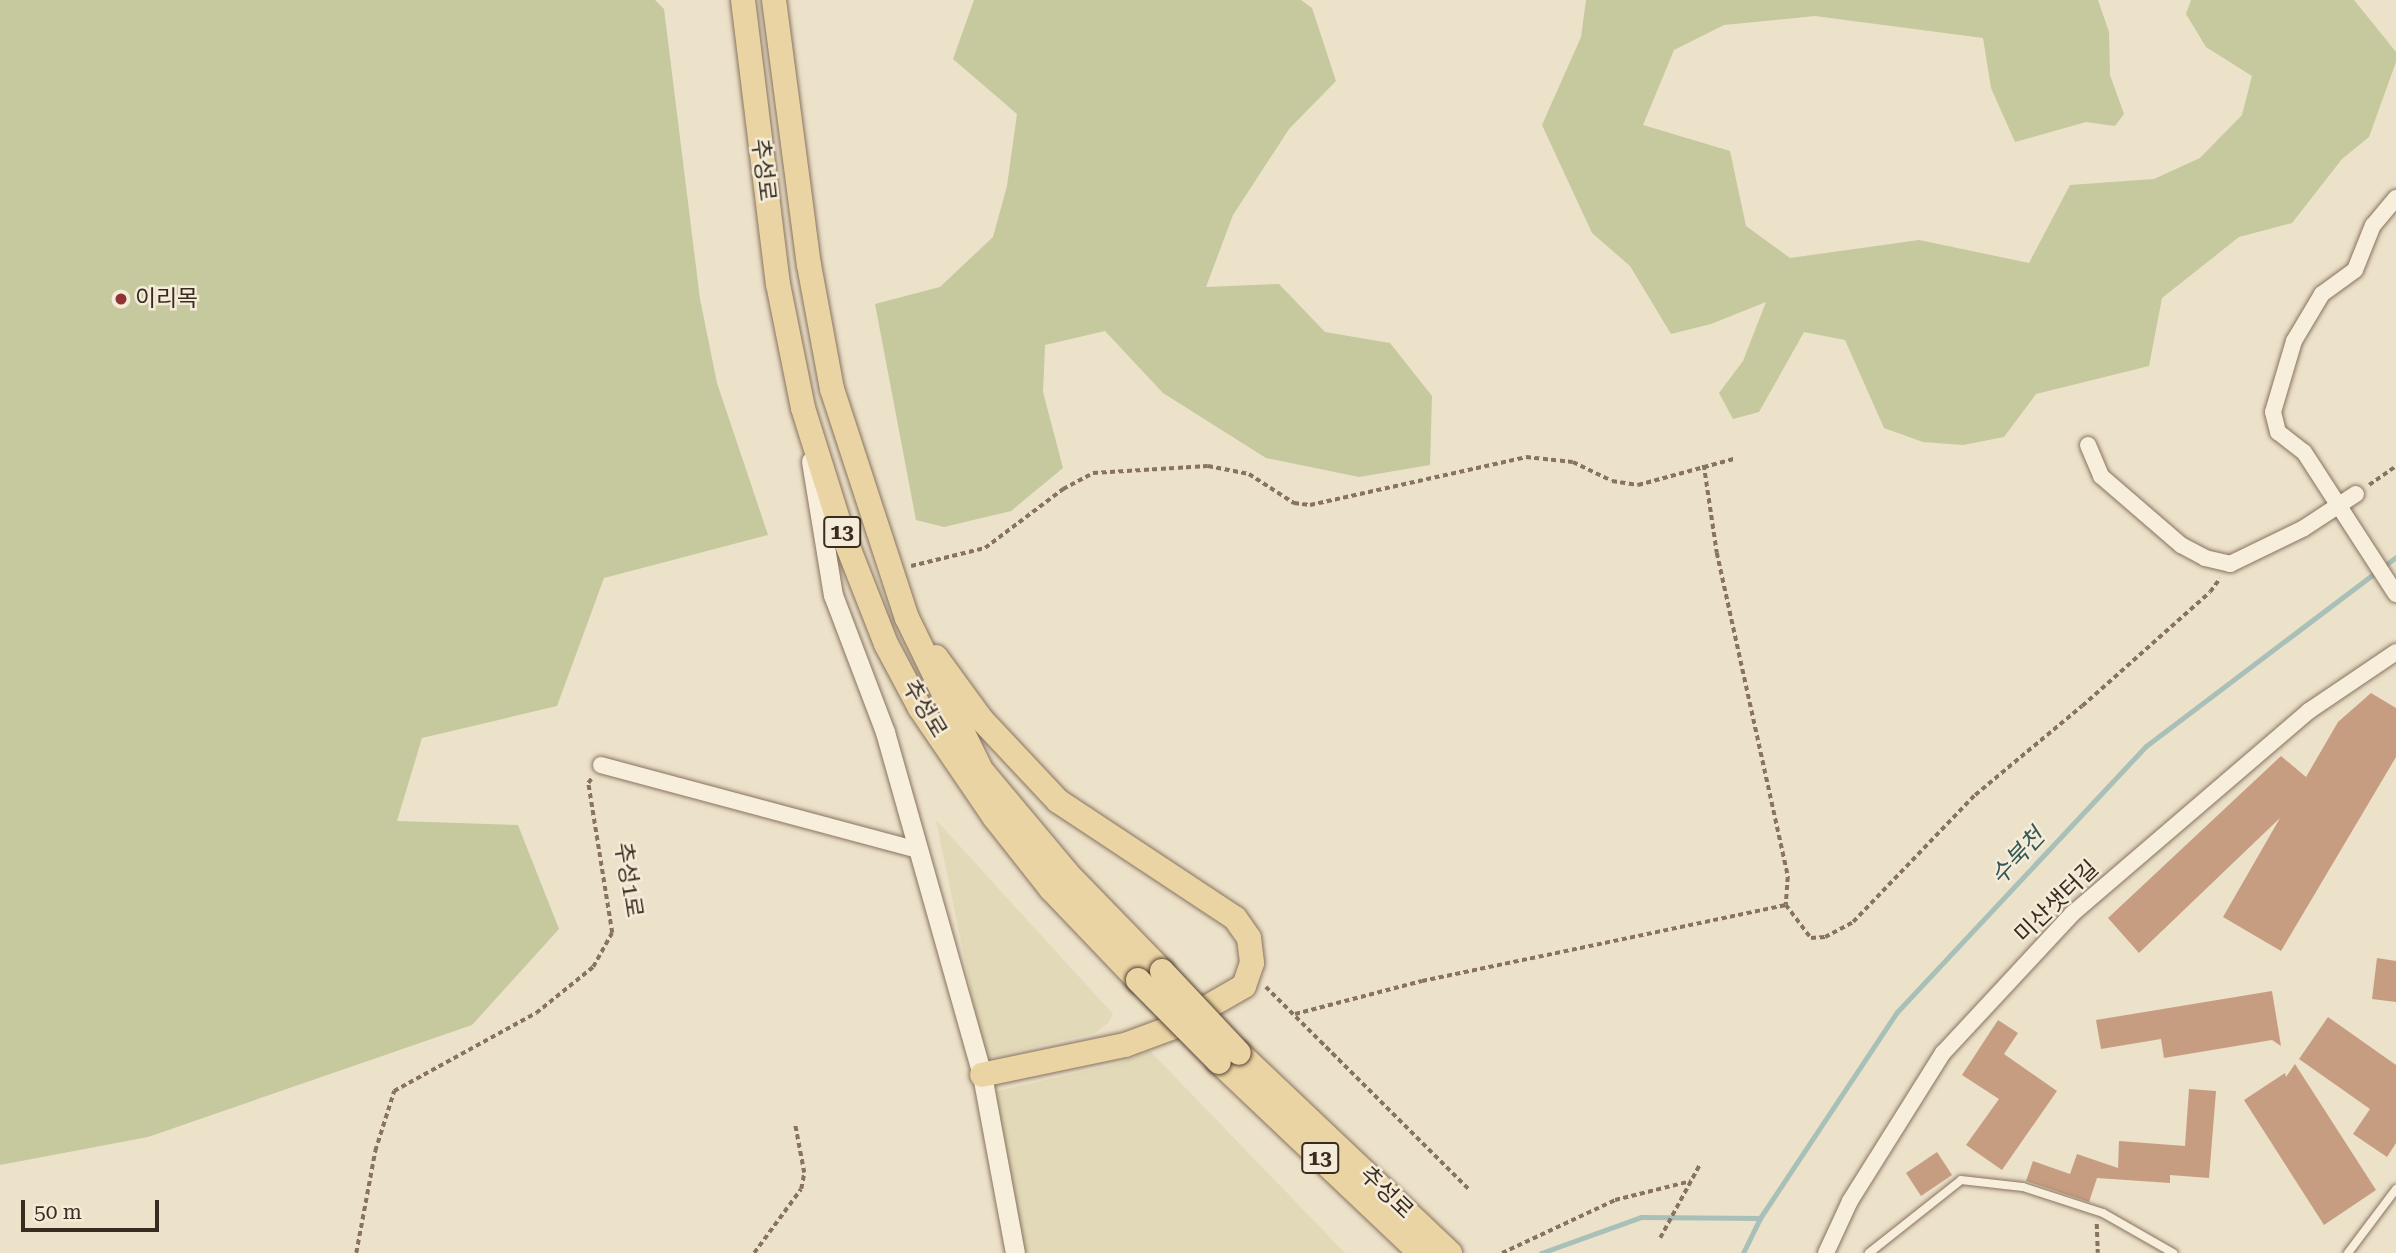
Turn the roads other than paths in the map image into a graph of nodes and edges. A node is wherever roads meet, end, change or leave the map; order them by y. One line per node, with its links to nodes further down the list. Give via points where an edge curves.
1 (774, 0): 9 (main road, 추성로 / 13, via 809,265 832,389)
2 (743, 2): 4 (main road, 추성로 / 13, via 778,285)
3 (2396, 198): 7 (street, via 2373,225 2355,270 2322,294 2294,341 2273,412 2278,432 2304,452)
4 (803, 408): 12 (street, via 833,595 886,732); 13 (main road, 추성로 / 13, via 841,529 886,643 920,708 1051,889)
5 (2088, 445): 7 (street, via 2101,476 2182,545 2205,558 2230,564)
6 (2356, 494): 7 (street)
7 (2340, 513): 8 (street)
8 (2396, 594)
9 (906, 618): 13 (main road, 추성로 / 13, via 981,770); 14 (main road, via 982,720 1058,801 1235,918 1249,938 1248,980 1171,1028 1125,1045)
10 (2396, 652): 19 (street, 미산샛터길, via 2309,710 2071,915 1943,1053 1850,1201)
11 (601, 765): 12 (street)
12 (915, 849): 14 (street)
13 (1150, 975): 16 (main road, 추성로 / 13, bridge, via 1229,1058)
14 (982, 1075): 17 (street)
15 (2396, 1189): 22 (lane)
16 (1426, 1245): 18 (main road, 추성로 / 13)
17 (1015, 1253)
18 (1450, 1253)
19 (1826, 1253)
20 (1869, 1253): 21 (lane, via 1961,1180 2023,1187 2096,1211)
21 (2173, 1253)
22 (2348, 1253)

